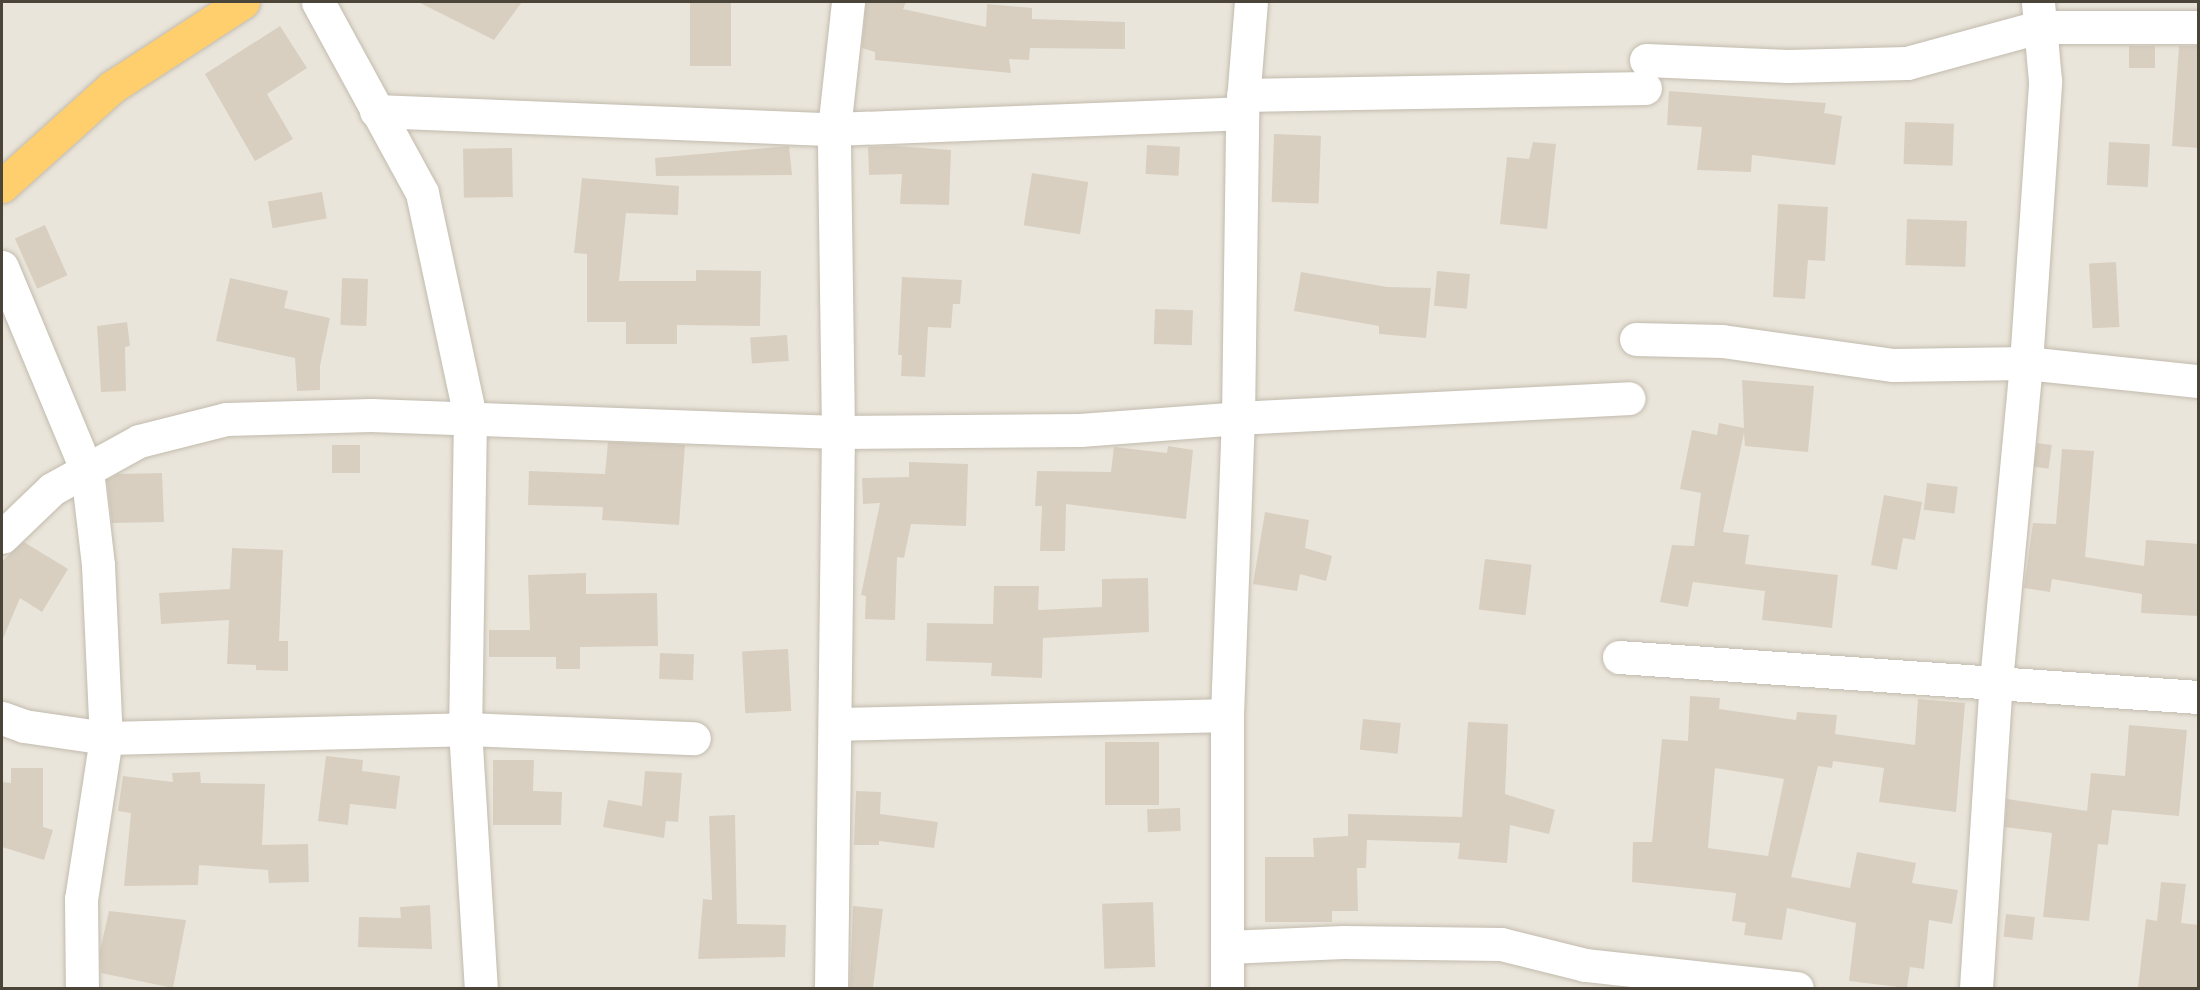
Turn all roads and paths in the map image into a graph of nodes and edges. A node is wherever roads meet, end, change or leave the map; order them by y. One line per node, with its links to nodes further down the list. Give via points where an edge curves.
1 (243, 2): 10 (highway, via 112,87)
2 (318, 2): 8 (street)
3 (848, 2): 9 (street)
4 (1251, 2): 7 (street)
5 (2039, 14): 6 (street); 7 (street, via 1907,63 1645,74); 13 (street, via 2045,81)
6 (2199, 27)
7 (1242, 104): 9 (street); 17 (street)
8 (376, 111): 9 (street); 16 (street, via 422,193)
9 (834, 129): 18 (street)
10 (2, 186)
11 (2, 267): 19 (street)
12 (1636, 339): 13 (street, via 1722,341 1893,364)
13 (2026, 363): 14 (street); 22 (street)
14 (2199, 381)
15 (1628, 398): 17 (street)
16 (470, 417): 18 (street); 19 (street, via 226,419 139,441); 27 (street)
17 (1238, 418): 18 (street, via 1080,430); 24 (street)
18 (838, 432): 26 (street)
19 (87, 471): 20 (street, via 52,489); 28 (street, via 98,565)
20 (2, 537)
21 (1618, 657): 22 (street)
22 (1996, 681): 23 (street); 36 (street)
23 (2199, 697)
24 (1227, 715): 26 (street); 30 (street)
25 (2, 718): 28 (street, via 24,726)
26 (835, 724): 33 (street)
27 (465, 729): 28 (street); 29 (street); 32 (street)
28 (106, 738): 31 (street, via 81,899)
29 (694, 738)
30 (1227, 947): 34 (street); 35 (street, via 1343,942 1501,944 1585,964)
31 (82, 988)
32 (481, 988)
33 (831, 988)
34 (1227, 988)
35 (1797, 988)
36 (1976, 988)

